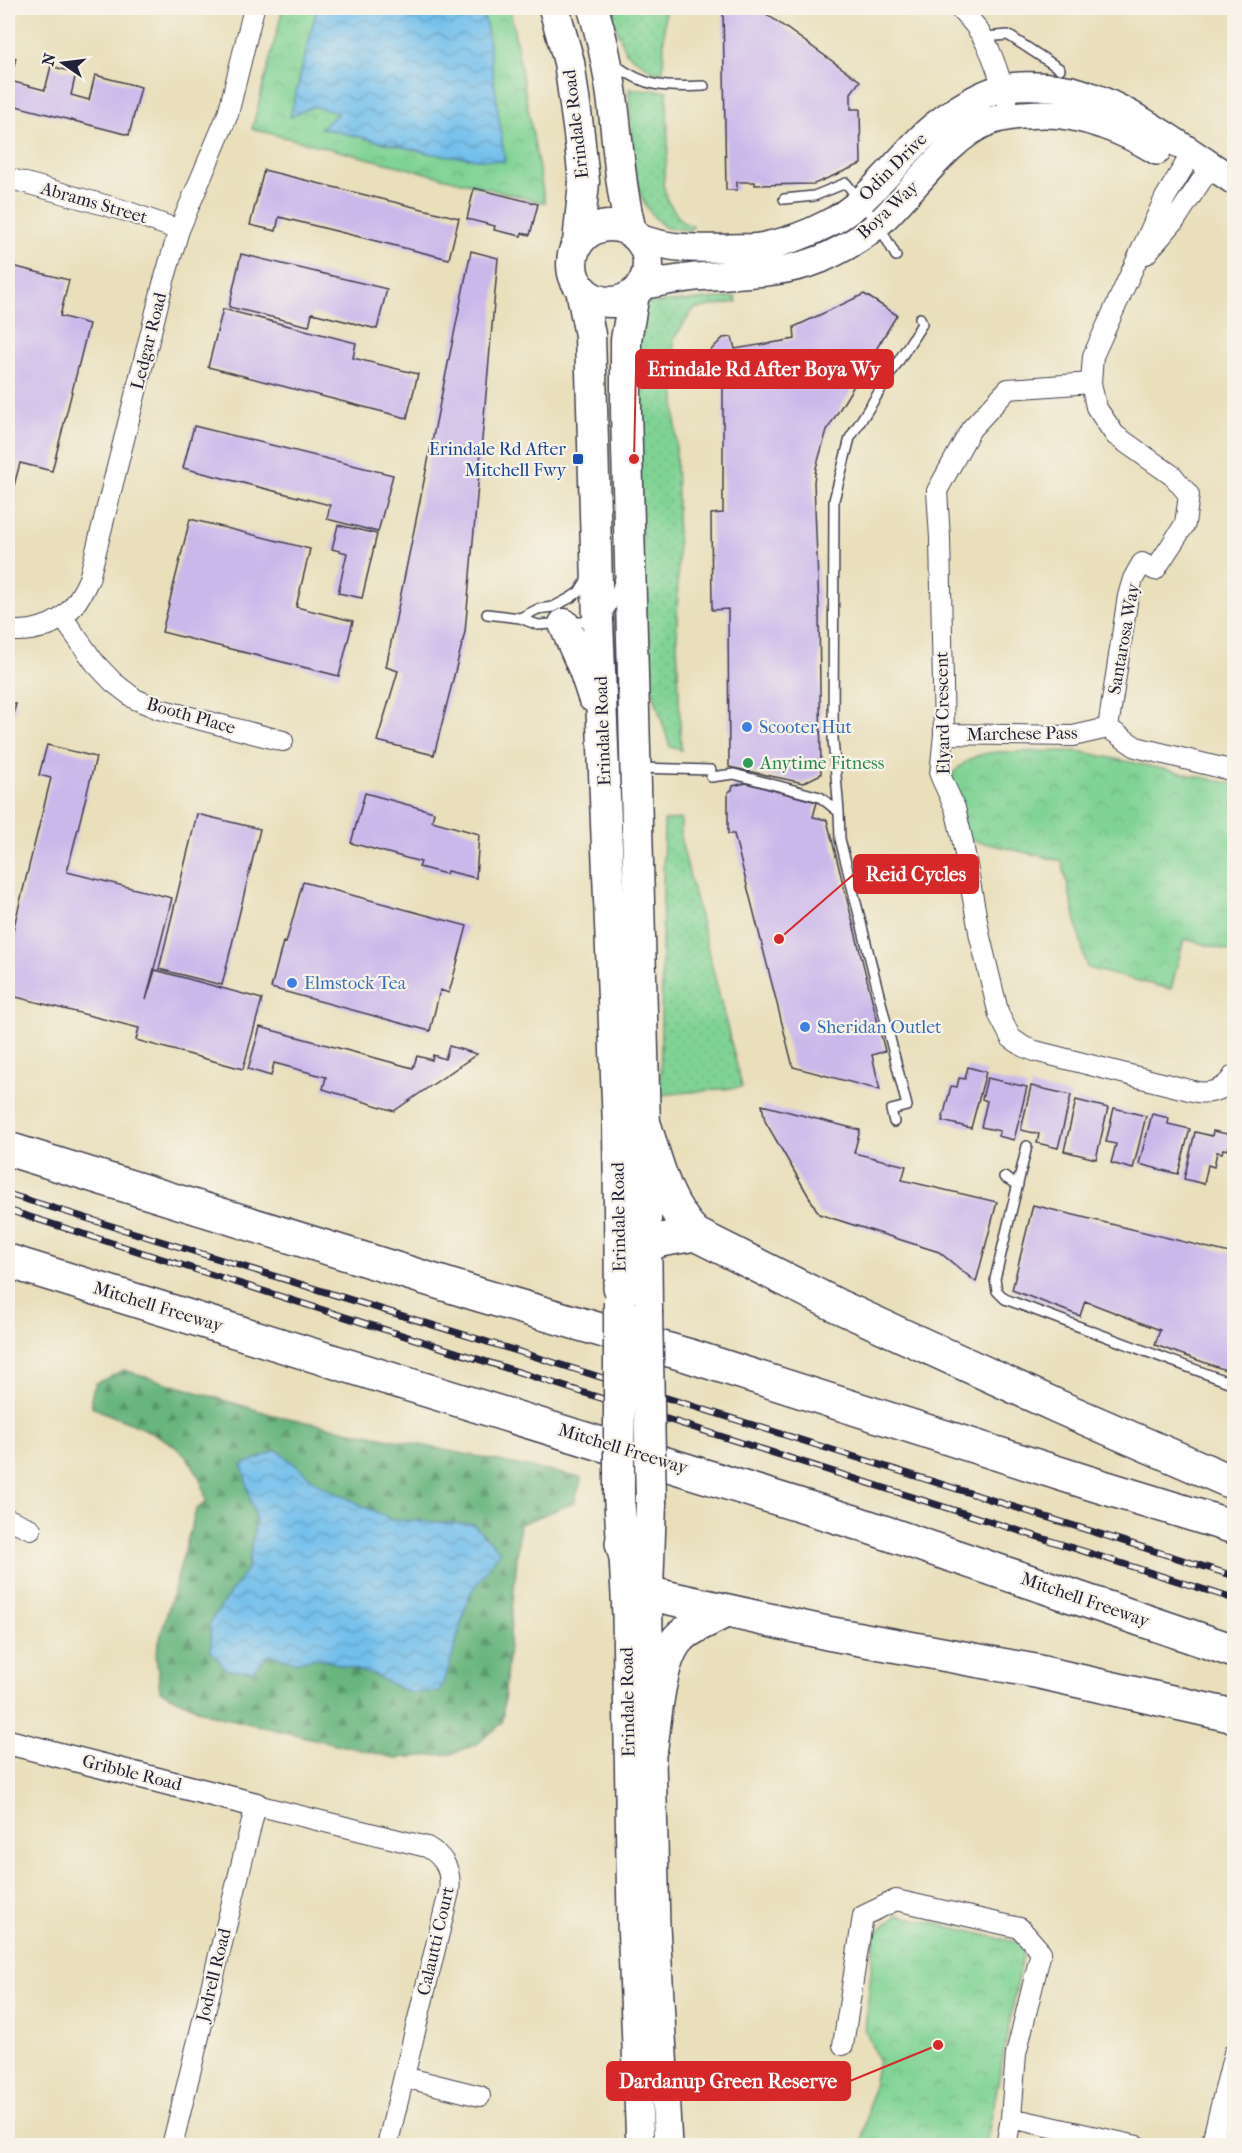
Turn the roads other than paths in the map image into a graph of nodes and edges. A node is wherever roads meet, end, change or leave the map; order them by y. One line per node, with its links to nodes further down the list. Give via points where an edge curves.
1 (254, 8): 18 (street, Ledgar Road, via 228,114)
2 (554, 8): 20 (main road, Erindale Road, via 568,62 584,182)
3 (593, 8): 6 (main road, Erindale Road)
4 (959, 8): 5 (street)
5 (985, 37): 7 (lane, via 1008,35); 9 (street)
6 (606, 58): 8 (lane, via 633,78 650,84); 19 (main road, Erindale Road, via 624,206)
7 (1060, 69)
8 (704, 86)
9 (1003, 88): 10 (street); 11 (main road, Odin Drive, via 1072,90 1115,107); 16 (main road, Odin Drive, via 948,115 919,139)
10 (1011, 115): 11 (main road, Odin Drive, via 1058,113 1096,122); 17 (main road, Boya Way, via 988,122 962,138)
11 (1197, 167): 13 (main road, Odin Drive); 15 (main road, Odin Drive); 25 (street, Santarosa Way, via 1176,219 1130,272 1093,356)
12 (8, 178): 18 (street, Abrams Street)
13 (1234, 181)
14 (784, 199): 16 (lane, via 814,196 846,183)
15 (1234, 200)
16 (861, 201): 17 (lane); 19 (main road, Odin Drive, via 826,225 764,247 677,248)
17 (878, 224): 21 (lane); 23 (main road, Boya Way, via 851,244 794,267 675,280)
18 (179, 230): 29 (street, Ledgar Road, via 89,579 78,603)
19 (635, 235): 20 (main road, via 622,227 602,226); 23 (main road, Erindale Road, via 648,256 646,277)
20 (578, 243): 22 (main road, Erindale Road, via 573,271)
21 (896, 256)
22 (581, 289): 23 (main road, via 607,302 626,299); 27 (main road, Erindale Road, via 590,335)
23 (638, 290): 26 (main road, Erindale Road, via 626,340)
24 (920, 318): 40 (lane, via 922,324 850,438 834,500 833,740)
25 (1091, 383): 34 (street, Santarosa Way, via 1096,407 1115,435 1173,476 1188,495 1185,524 1180,532 1155,570 1142,563 1130,587); 36 (street, Elyard Crescent, via 1008,389 971,429 937,491)
26 (630, 546): 31 (lane, via 611,608); 38 (main road, Erindale Road)
27 (596, 559): 30 (lane, via 579,592 553,607); 31 (main road, Erindale Road)
28 (487, 614): 30 (lane)
29 (63, 618): 33 (street, Ledgar Road, via 42,628); 37 (street, Booth Place, via 95,663 135,699 159,709)
30 (520, 618): 32 (lane, via 538,625)
31 (598, 621): 32 (lane); 35 (main road, Erindale Road)
32 (564, 624): 35 (main road, via 584,670)
33 (8, 630)
34 (1108, 728): 36 (street, Marchese Pass, via 1073,736); 39 (street, via 1136,747)
35 (603, 731): 51 (main road, Erindale Road, via 618,1126)
36 (944, 734): 41 (street, Elyard Crescent, via 940,775 955,808 994,998 1011,1038 1024,1047 1197,1092 1211,1093)
37 (283, 741)
38 (635, 768): 40 (lane, via 734,774 820,796); 43 (main road, Erindale Road)
39 (1234, 771)
40 (839, 812): 42 (lane, via 840,839 907,1106 891,1110)
41 (1234, 1075)
42 (894, 1122)
43 (645, 1127): 48 (highway, via 668,1194); 49 (main road, Erindale Road)
44 (1027, 1146): 47 (lane)
45 (8, 1149): 55 (highway, via 690,1356)
46 (1004, 1177): 47 (lane)
47 (1018, 1185): 52 (lane, via 996,1279 997,1291 1005,1299)
48 (695, 1234): 49 (highway); 53 (highway, via 838,1306)
49 (648, 1244): 51 (highway, via 635,1253 627,1266)
50 (8, 1261): 60 (highway, Mitchell Freeway, via 854,1522)
51 (629, 1300): 57 (main road, Erindale Road, bridge, via 619,1495); 58 (main road, Erindale Road, bridge, via 651,1503)
52 (1234, 1384)
53 (1234, 1483)
54 (8, 1519): 56 (street)
55 (1234, 1527)
56 (31, 1529)
57 (622, 1543): 58 (highway, via 632,1575); 72 (main road, Erindale Road)
58 (648, 1591): 59 (highway); 63 (main road, Erindale Road)
59 (725, 1611): 61 (highway, via 826,1634 1035,1671); 63 (highway, via 680,1636 670,1648 664,1662)
60 (1234, 1651)
61 (1234, 1716)
62 (8, 1742): 64 (street, Gribble Road)
63 (651, 1747): 73 (main road, Erindale Road)
64 (256, 1805): 67 (street, Calautti Court, via 427,1847 447,1865 449,1892); 70 (street, Jodrell Road)
65 (843, 2046): 69 (street, via 863,1916 896,1900 1020,1928 1041,1952 1016,2054)
66 (1234, 2053): 76 (street)
67 (404, 2077): 68 (street); 71 (street, Calautti Court)
68 (480, 2096)
69 (1011, 2118): 74 (street); 75 (street)
70 (172, 2145)
71 (387, 2145)
72 (640, 2145)
73 (668, 2145)
74 (1006, 2145)
75 (1137, 2145)
76 (1211, 2145)

